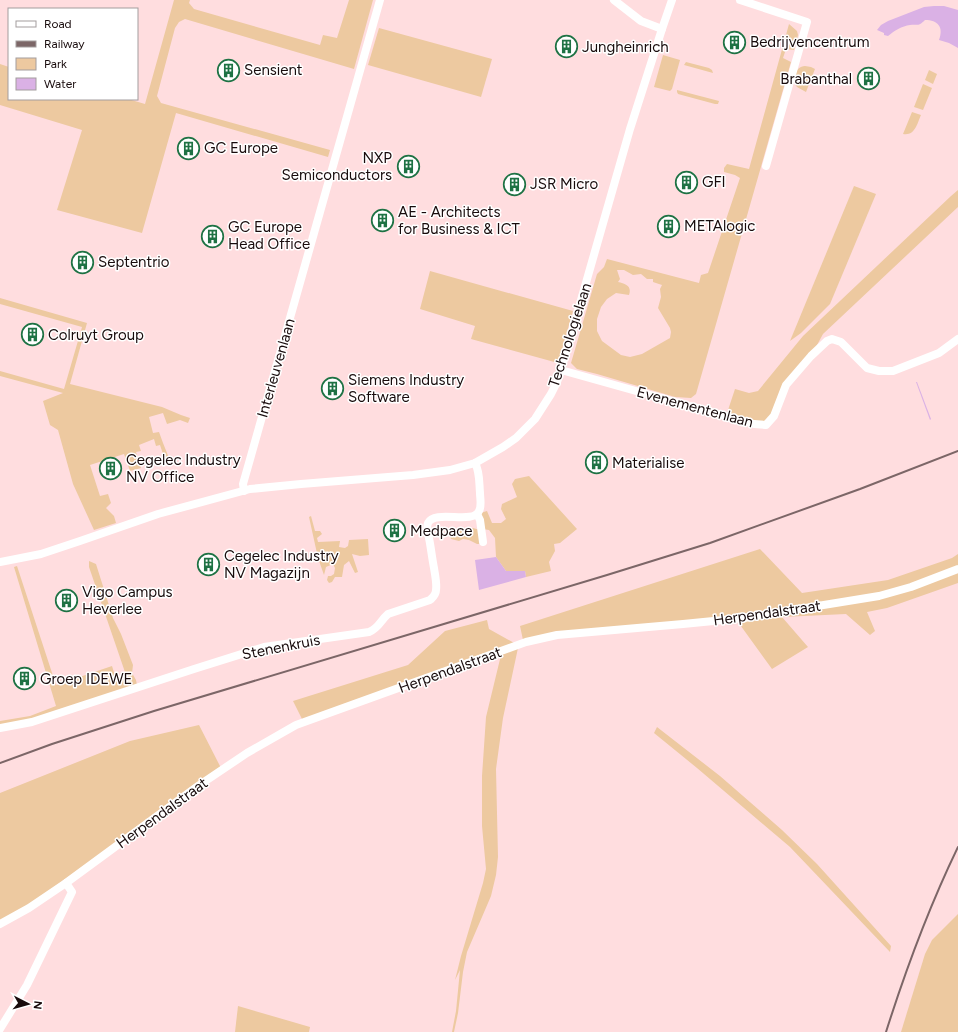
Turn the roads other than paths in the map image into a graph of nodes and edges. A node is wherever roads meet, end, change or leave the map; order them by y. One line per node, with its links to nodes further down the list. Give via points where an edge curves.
1 (380, 0): 12 (street, Interleuvenlaan, via 243,484)
2 (614, 0): 7 (street, via 641,21)
3 (672, 0): 6 (street, Technologielaan)
4 (677, 0): 6 (street)
5 (740, 0): 8 (street, via 807,22)
6 (668, 12): 7 (street, Technologielaan)
7 (662, 29): 10 (street, Technologielaan)
8 (766, 166)
9 (958, 339): 10 (street, Evenementenlaan, via 939,353 893,371 867,368 841,342 832,339 827,341 786,385 774,416 766,425 754,424)
10 (561, 370): 11 (street, Technologielaan, via 551,394 535,418 516,438)
11 (475, 463): 12 (street, Technologielaan, via 420,474); 13 (street, via 479,475 480,511)
12 (244, 491): 15 (street, via 158,514 41,554)
13 (477, 514): 14 (street); 17 (street, Stenenkruis, via 471,517 438,516 429,522 427,528 436,583 434,596 430,600 388,614 375,630 264,647 32,722)
14 (483, 542)
15 (0, 562)
16 (958, 569): 18 (street, Herpendalstraat, via 892,593 864,598 744,618 557,635 526,642 296,725 247,753 198,786)
17 (0, 728)
18 (66, 882): 19 (street, Herpendalstraat, via 29,908); 20 (street, via 72,892 27,985)
19 (0, 924)
20 (0, 1029)

